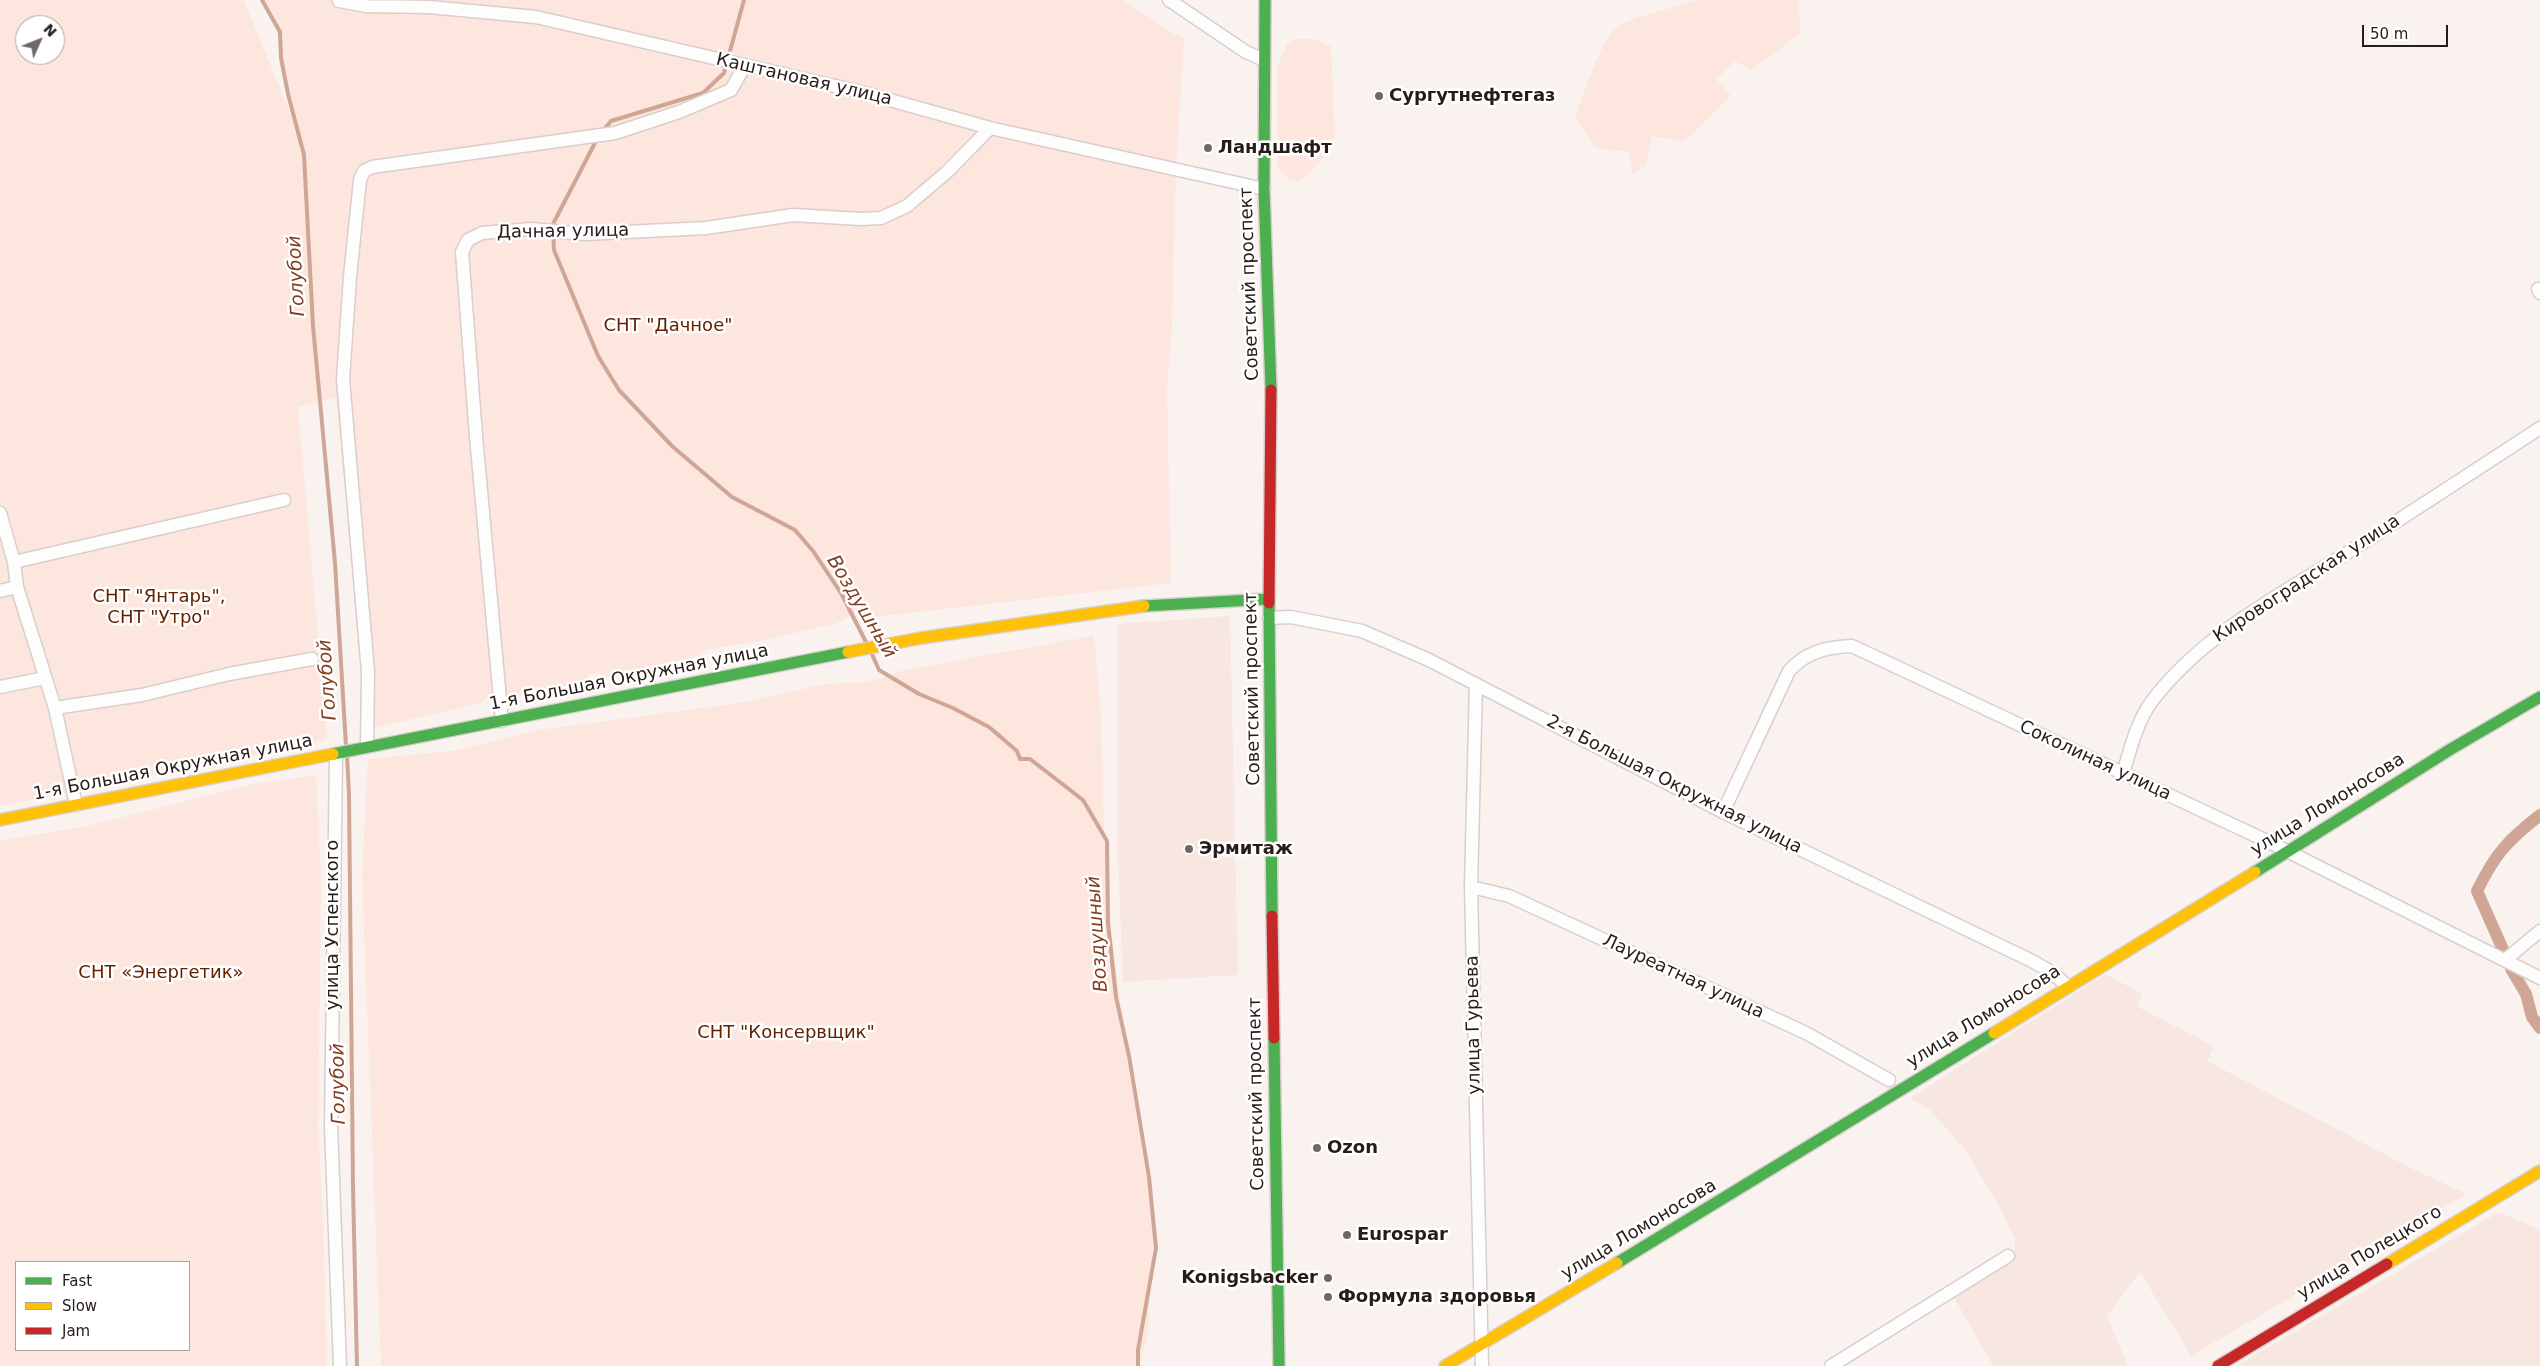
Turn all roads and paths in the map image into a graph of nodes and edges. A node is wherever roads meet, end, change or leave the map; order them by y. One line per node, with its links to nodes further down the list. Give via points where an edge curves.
1 (1169, 0): 4 (street, via 1246,52)
2 (339, 1): 5 (street, Каштановая улица, via 366,6 430,7 536,17)
3 (1266, 4): 4 (street, Советский проспект)
4 (1264, 60): 7 (street, Советский проспект)
5 (744, 67): 6 (street, Каштановая улица, via 865,93); 23 (street, via 731,90 679,112 614,133 372,166 364,171 360,180 350,277 343,379 368,672)
6 (990, 128): 7 (street, Каштановая улица); 22 (street, Дачная улица, via 948,171 907,206 881,218 793,216 706,228 586,234 531,229 482,233 468,240 462,252 470,368)
7 (1264, 189): 14 (street, Советский проспект, via 1271,392)
8 (2540, 428): 25 (street, Кировоградская улица, via 2349,552 2237,620 2195,653 2151,702 2131,745)
9 (284, 500): 11 (street)
10 (0, 513): 11 (street)
11 (14, 562): 12 (street)
12 (17, 587): 13 (street); 17 (street)
13 (0, 591)
14 (1269, 599): 15 (street, Советский проспект); 22 (street, 1-я Большая Окружная улица, via 1131,607 1004,624)
15 (1269, 618): 18 (street, 2-я Большая Окружная улица, via 1291,617 1362,631); 40 (street, Советский проспект)
16 (312, 659): 21 (street, via 229,674 142,695)
17 (45, 678): 19 (street); 21 (street)
18 (1476, 684): 27 (street, 2-я Большая Окружная улица); 30 (street, улица Гурьева)
19 (0, 686)
20 (2540, 697): 29 (street, улица Ломоносова, via 2451,749)
21 (54, 708): 26 (street)
22 (502, 721): 23 (street, 1-я Большая Окружная улица)
23 (362, 748): 24 (street, 1-я Большая Окружная улица)
24 (336, 754): 26 (street, 1-я Большая Окружная улица); 39 (street, улица Успенского, via 331,1126)
25 (2123, 774): 27 (street, Соколиная улица, via 1852,646 1834,647 1816,651 1799,660 1789,671); 29 (street, Соколиная улица)
26 (76, 805): 28 (street, 1-я Большая Окружная улица)
27 (1723, 812): 34 (street, 2-я Большая Окружная улица, via 2032,961 2054,973)
28 (0, 820)
29 (2288, 853): 32 (street, Соколиная улица); 34 (street, улица Ломоносова)
30 (1471, 887): 35 (street, Лауреатная улица, via 1509,896 1806,1033); 38 (street, улица Гурьева)
31 (2540, 931): 32 (street)
32 (2505, 960): 33 (street, Соколиная улица)
33 (2540, 978)
34 (2067, 986): 38 (street, улица Ломоносова)
35 (1889, 1080)
36 (2540, 1170): 44 (street, улица Полецкого)
37 (2008, 1256): 43 (street)
38 (1482, 1346): 41 (street, улица Ломоносова); 42 (street, улица Гурьева)
39 (340, 1366)
40 (1280, 1366)
41 (1445, 1366)
42 (1482, 1366)
43 (1831, 1366)
44 (2218, 1366)

